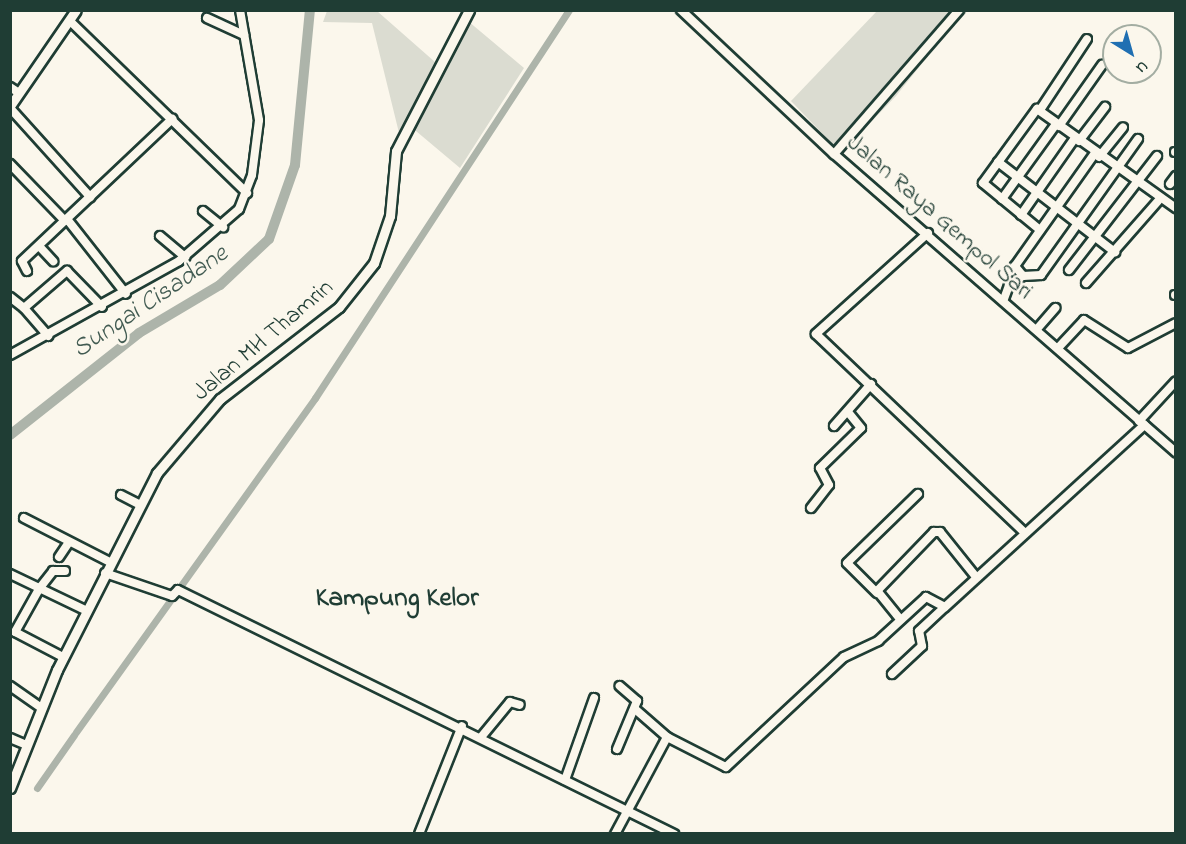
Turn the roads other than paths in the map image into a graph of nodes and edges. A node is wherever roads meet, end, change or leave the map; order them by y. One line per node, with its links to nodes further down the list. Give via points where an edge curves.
1 (76, 10): 7 (street)
2 (240, 10): 8 (street)
3 (469, 10): 74 (street, Jalan MH Thamrin, via 396,151 390,216 374,263 339,307 220,399 177,446)
4 (681, 10): 21 (street, Jalan Raya Gempol Sari)
5 (959, 10): 21 (street)
6 (207, 18): 8 (street)
7 (70, 21): 12 (street); 16 (street)
8 (244, 35): 32 (street, via 259,120)
9 (1088, 39): 15 (street)
10 (1102, 65): 17 (street)
11 (10, 87): 12 (street)
12 (19, 93): 13 (street)
13 (10, 107): 33 (street)
14 (1105, 108): 20 (street)
15 (1040, 110): 17 (street); 24 (street)
16 (172, 119): 32 (street); 33 (street)
17 (1058, 125): 20 (street); 27 (street)
18 (1123, 128): 22 (street)
19 (1138, 139): 26 (street)
20 (1077, 140): 22 (street); 31 (street)
21 (834, 154): 44 (street, Jalan Raya Gempol Sari)
22 (1097, 155): 26 (street); 36 (street)
23 (1158, 156): 30 (street)
24 (998, 162): 27 (street); 34 (street, via 983,186)
25 (10, 164): 41 (street)
26 (1115, 169): 30 (street); 40 (street)
27 (1019, 176): 31 (street); 34 (street)
28 (1176, 176): 29 (street)
29 (1170, 184)
30 (1137, 185): 35 (street); 45 (street)
31 (1038, 190): 36 (street); 39 (street)
32 (247, 193): 42 (street)
33 (90, 197): 41 (street)
34 (1002, 199): 39 (street)
35 (1158, 201): 37 (street); 48 (street)
36 (1058, 205): 40 (street); 43 (street)
37 (1176, 208)
38 (203, 212): 42 (street)
39 (1021, 215): 43 (street)
40 (1078, 219): 45 (street); 53 (street, via 1041,275)
41 (66, 220): 47 (street); 55 (street)
42 (223, 227): 49 (street)
43 (1040, 230): 53 (street, via 1015,266)
44 (928, 233): 57 (street, Jalan Raya Gempol Sari); 67 (street, via 816,332)
45 (1097, 235): 48 (street); 51 (street)
46 (160, 236): 49 (street)
47 (39, 246): 50 (street); 52 (street, via 20,263)
48 (1115, 252): 54 (street)
49 (185, 257): 55 (street)
50 (53, 261)
51 (1069, 270)
52 (27, 271)
53 (1023, 276): 57 (street, via 1010,285)
54 (1086, 283)
55 (126, 294): 58 (street)
56 (10, 297): 59 (street)
57 (1004, 298): 62 (street, Jalan Raya Gempol Sari)
58 (102, 307): 59 (street, via 65,271); 63 (street)
59 (24, 308): 63 (street)
60 (1054, 308): 62 (street)
61 (1176, 323): 64 (street, via 1128,348 1084,320)
62 (1037, 328): 64 (street, Jalan Raya Gempol Sari)
63 (48, 336): 65 (street)
64 (1058, 348): 69 (street, Jalan Raya Gempol Sari)
65 (10, 355)
66 (1176, 381): 69 (street)
67 (871, 384): 68 (street, via 848,405); 77 (street)
68 (849, 412): 70 (street); 75 (street, via 861,428 820,468 830,485)
69 (1141, 423): 71 (street, Jalan Raya Gempol Sari); 77 (street)
70 (834, 426)
71 (1176, 452)
72 (918, 494): 86 (street, via 847,563)
73 (121, 495): 74 (street)
74 (140, 504): 80 (street, Jalan MH Thamrin)
75 (811, 508)
76 (24, 518): 78 (street)
77 (1024, 532): 84 (street)
78 (69, 542): 79 (street); 80 (street)
79 (59, 557)
80 (110, 562): 82 (street, Jalan MH Thamrin)
81 (65, 571): 85 (street, via 53,571)
82 (105, 573): 88 (street, Jalan MH Thamrin); 98 (street, via 172,597 178,590)
83 (10, 574): 85 (street)
84 (976, 577): 86 (street, via 937,531); 87 (street)
85 (39, 589): 88 (street); 90 (street, via 15,632)
86 (877, 593): 89 (street)
87 (945, 607): 89 (street, via 926,597); 91 (street, via 919,631 922,646)
88 (85, 610): 90 (street, Jalan MH Thamrin)
89 (900, 619): 100 (street, via 878,641 844,657 723,768)
90 (63, 657): 96 (street, Jalan MH Thamrin)
91 (892, 674)
92 (10, 686): 96 (street)
93 (620, 686): 97 (street, via 637,700)
94 (594, 698): 104 (street)
95 (520, 705): 99 (street, via 510,702)
96 (41, 708): 102 (street, Jalan MH Thamrin)
97 (635, 709): 100 (street); 103 (street)
98 (462, 726): 99 (street); 107 (street)
99 (482, 736): 104 (street)
100 (667, 737): 106 (street)
101 (10, 738): 102 (street)
102 (24, 744): 105 (street, Jalan MH Thamrin)
103 (617, 749)
104 (566, 780): 106 (street)
105 (10, 788)
106 (628, 810): 108 (street); 109 (street)
107 (419, 834)
108 (615, 834)
109 (675, 834)

